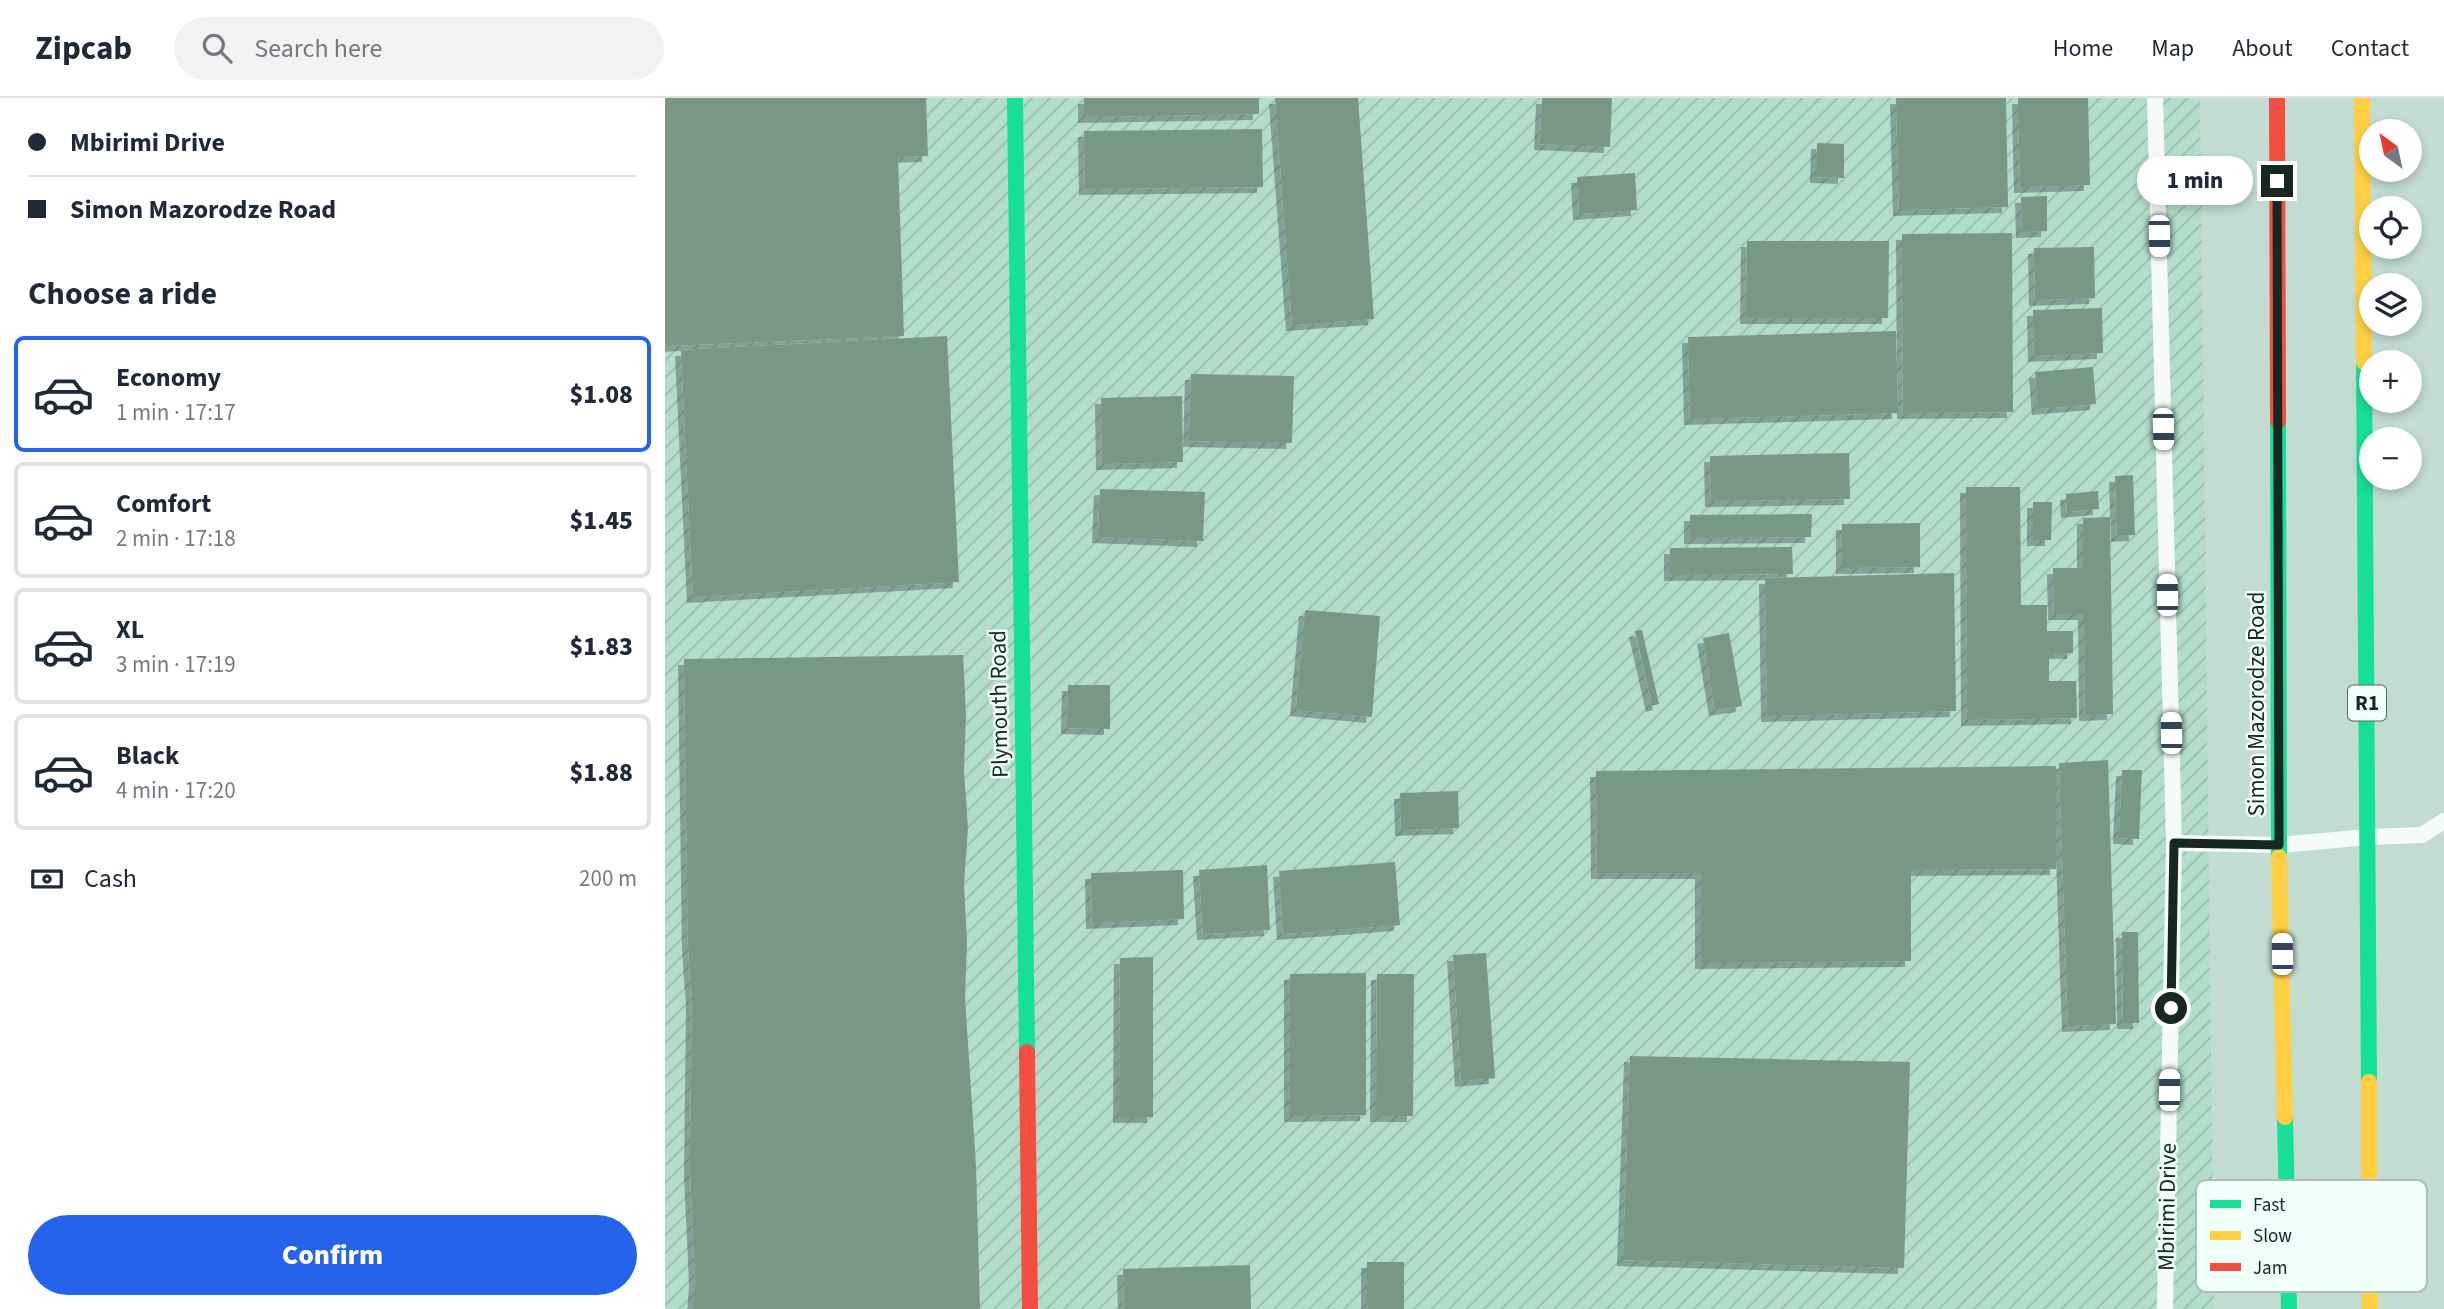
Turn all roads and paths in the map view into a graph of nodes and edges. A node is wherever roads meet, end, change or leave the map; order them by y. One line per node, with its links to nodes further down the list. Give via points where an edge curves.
1 (1014, 98): 11 (main road, Plymouth Road)
2 (2155, 98): 7 (lane, Mbirimi Drive)
3 (2277, 98): 8 (main road, Simon Mazorodze Road)
4 (2362, 98): 6 (main road, R1)
5 (2444, 821): 6 (lane, via 2422,835)
6 (2368, 836): 8 (lane); 10 (main road, R1)
7 (2174, 843): 8 (lane); 12 (lane, Mbirimi Drive)
8 (2279, 845): 9 (main road, Simon Mazorodze Road)
9 (2286, 1180)
10 (2369, 1180)
11 (1030, 1309)
12 (2165, 1309)

